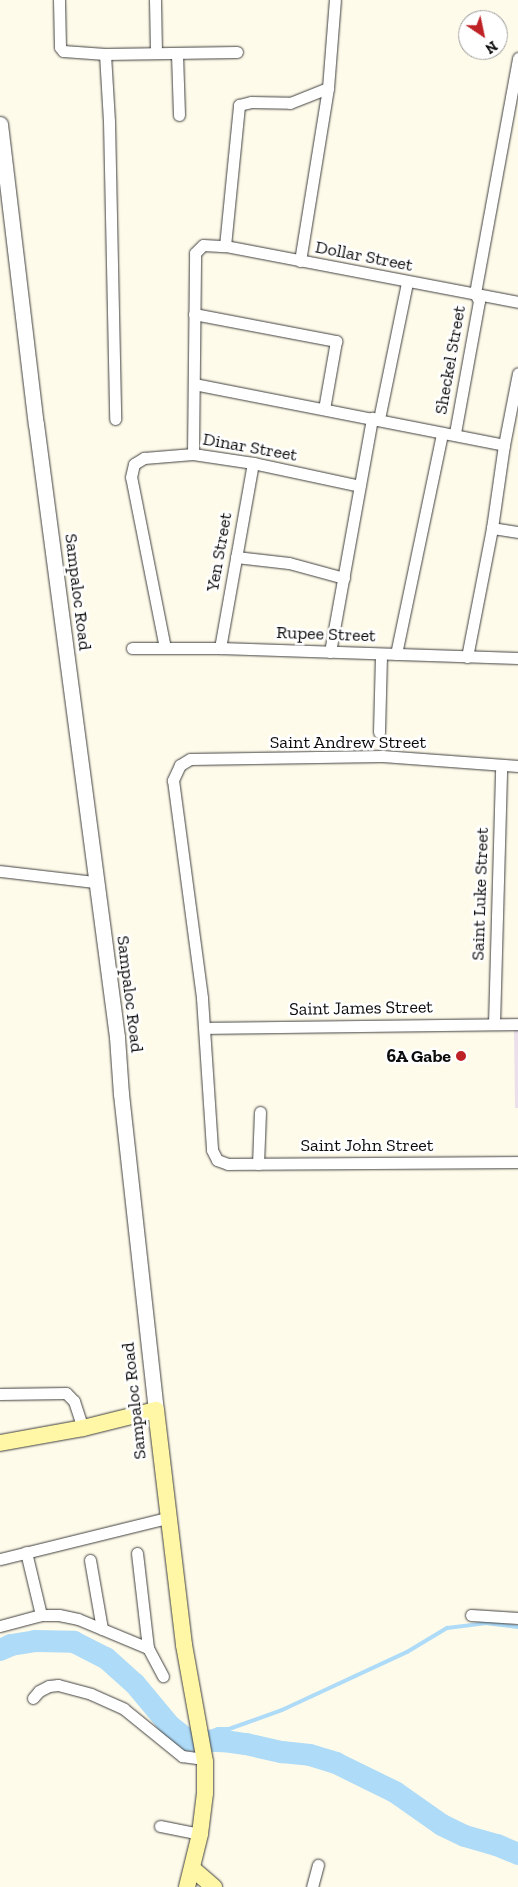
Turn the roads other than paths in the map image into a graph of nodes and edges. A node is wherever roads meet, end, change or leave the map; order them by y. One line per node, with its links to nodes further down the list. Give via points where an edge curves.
1 (59, 0): 6 (street, via 60,47 63,51)
2 (155, 0): 5 (street)
3 (336, 0): 9 (street)
4 (237, 52): 7 (street)
5 (156, 53): 6 (street); 7 (street)
6 (105, 54): 22 (street, via 110,121)
7 (177, 54): 10 (street)
8 (518, 58): 16 (street, Sheckel Street)
9 (328, 88): 13 (street, via 290,103 251,102 239,105); 14 (street)
10 (179, 116)
11 (0, 124): 12 (street, Sampaloc Road)
12 (6, 219): 46 (street, Sampaloc Road)
13 (225, 246): 14 (street, Dollar Street); 18 (street, Dollar Street, via 203,245 195,253)
14 (300, 261): 15 (street, Dollar Street)
15 (407, 283): 16 (street, Dollar Street); 23 (street)
16 (475, 293): 17 (street, Dollar Street); 25 (street, Sheckel Street, via 479,301)
17 (518, 302)
18 (194, 314): 20 (street); 21 (street, via 336,341)
19 (518, 373): 26 (street)
20 (194, 384): 21 (street); 27 (street)
21 (324, 409): 23 (street)
22 (115, 419)
23 (375, 419): 24 (street); 29 (street)
24 (442, 433): 25 (street); 39 (street)
25 (455, 433): 26 (street)
26 (504, 444): 30 (street)
27 (193, 454): 28 (street, Dinar Street); 35 (street, Dinar Street, via 144,458 134,464 130,477)
28 (253, 463): 29 (street, Dinar Street); 32 (street, Yen Street)
29 (360, 486): 33 (street)
30 (492, 528): 31 (street); 40 (street)
31 (518, 532)
32 (236, 557): 33 (street, via 289,563); 36 (street, Yen Street)
33 (344, 578): 37 (street)
34 (132, 648): 35 (street, Rupee Street)
35 (165, 648): 36 (street, Rupee Street)
36 (220, 648): 37 (street, Rupee Street)
37 (330, 652): 38 (street, Rupee Street)
38 (381, 654): 39 (street, Rupee Street); 42 (street)
39 (396, 654): 40 (street, Rupee Street)
40 (467, 657): 41 (street, Rupee Street)
41 (518, 658)
42 (379, 732)
43 (501, 766): 44 (street, Saint Andrew Street); 47 (street, Saint Luke Street); 49 (street, Saint Andrew Street, via 382,756 190,759 180,765 172,780)
44 (518, 766)
45 (0, 871): 46 (street)
46 (95, 882): 54 (street, Sampaloc Road, via 117,1037)
47 (494, 1024): 48 (street, Saint James Street); 49 (street, Saint James Street)
48 (518, 1024)
49 (205, 1028): 52 (street, Saint John Street, via 212,1150 217,1160 228,1164)
50 (260, 1112): 52 (street)
51 (518, 1162): 52 (street, Saint John Street)
52 (258, 1164)
53 (0, 1394): 55 (street, via 66,1393 74,1401)
54 (156, 1410): 55 (main road); 57 (main road, Sampaloc Road)
55 (83, 1428): 56 (main road)
56 (0, 1443)
57 (167, 1518): 58 (street); 70 (main road, Sampaloc Road, via 184,1645)
58 (26, 1552): 60 (street); 62 (street)
59 (137, 1553): 67 (street)
60 (0, 1559)
61 (90, 1560): 66 (street)
62 (40, 1615): 65 (street); 66 (street, via 78,1619)
63 (471, 1616): 64 (street)
64 (518, 1618)
65 (0, 1626)
66 (102, 1629): 67 (street)
67 (148, 1648): 68 (street)
68 (163, 1676)
69 (33, 1698): 70 (street, via 49,1686 64,1686 91,1694 124,1709 182,1756)
70 (204, 1756): 72 (main road, Sampaloc Road, via 205,1792)
71 (160, 1826): 72 (street)
72 (200, 1834): 74 (main road, Sampaloc Road)
73 (318, 1866): 77 (street)
74 (193, 1869): 75 (main road, Sampaloc Road); 76 (main road)
75 (187, 1887)
76 (214, 1887)
77 (312, 1887)

